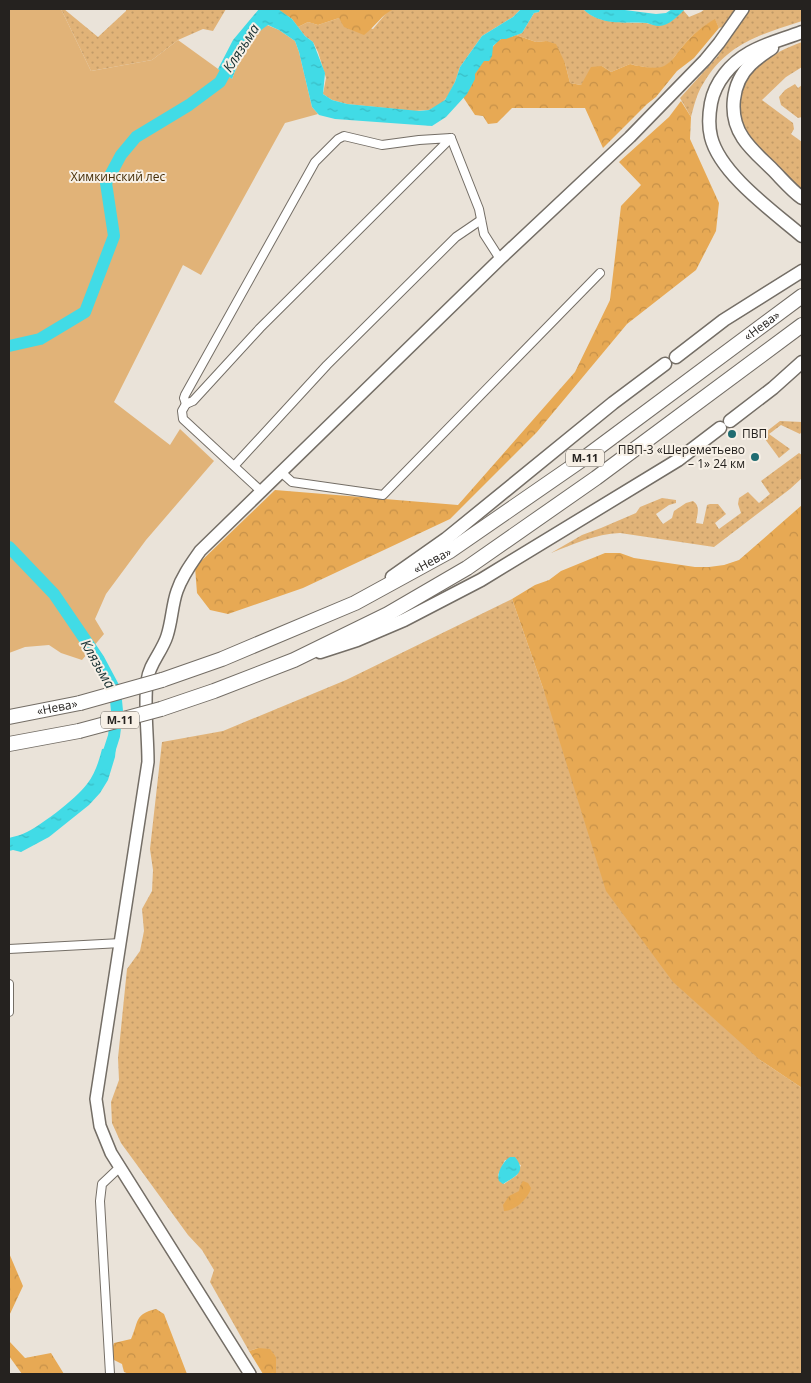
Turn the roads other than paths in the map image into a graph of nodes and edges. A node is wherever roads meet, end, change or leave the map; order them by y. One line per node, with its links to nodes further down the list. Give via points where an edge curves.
1 (743, 9): 8 (street, via 698,67 630,137)
2 (802, 32): 3 (main road)
3 (789, 37): 5 (main road, via 744,72 734,97 734,111 742,136 750,147); 7 (main road, via 757,49 735,63 715,90 709,123 717,152 730,171)
4 (451, 138): 6 (street); 14 (street, via 260,328 193,401); 14 (street, via 382,145 344,136 315,162 185,394)
5 (802, 198)
6 (481, 220): 8 (street, via 484,234); 15 (street, via 456,237 327,365)
7 (800, 234)
8 (500, 259): 16 (street)
9 (802, 271): 18 (main road, М-11, via 724,320 670,360 446,539)
10 (600, 273): 16 (street, via 383,495 292,482)
11 (802, 296): 18 (highway, «Нева» / М-11, via 522,502 450,551)
12 (802, 325): 19 (highway, «Нева» / М-11, via 581,489 467,568 388,614)
13 (802, 362): 19 (main road, М-11, via 678,460 480,580 373,634)
14 (186, 404): 15 (street, via 182,411 184,419)
15 (235, 465): 17 (street)
16 (282, 473): 17 (street)
17 (262, 492): 22 (street, via 200,551 187,570 177,591 168,635 149,672 145,717 148,762)
18 (355, 603): 20 (highway, «Нева» / М-11, bridge, via 222,660 162,680 80,703)
19 (294, 660): 21 (highway, «Нева» / М-11, bridge, via 161,709 79,731)
20 (9, 716)
21 (9, 744)
22 (121, 943): 23 (street); 26 (street, via 96,1099 100,1126)
23 (9, 950)
24 (9, 984): 25 (street)
25 (9, 1012)
26 (120, 1167): 27 (street, via 102,1184 100,1201); 28 (street)
27 (110, 1374)
28 (250, 1374)

